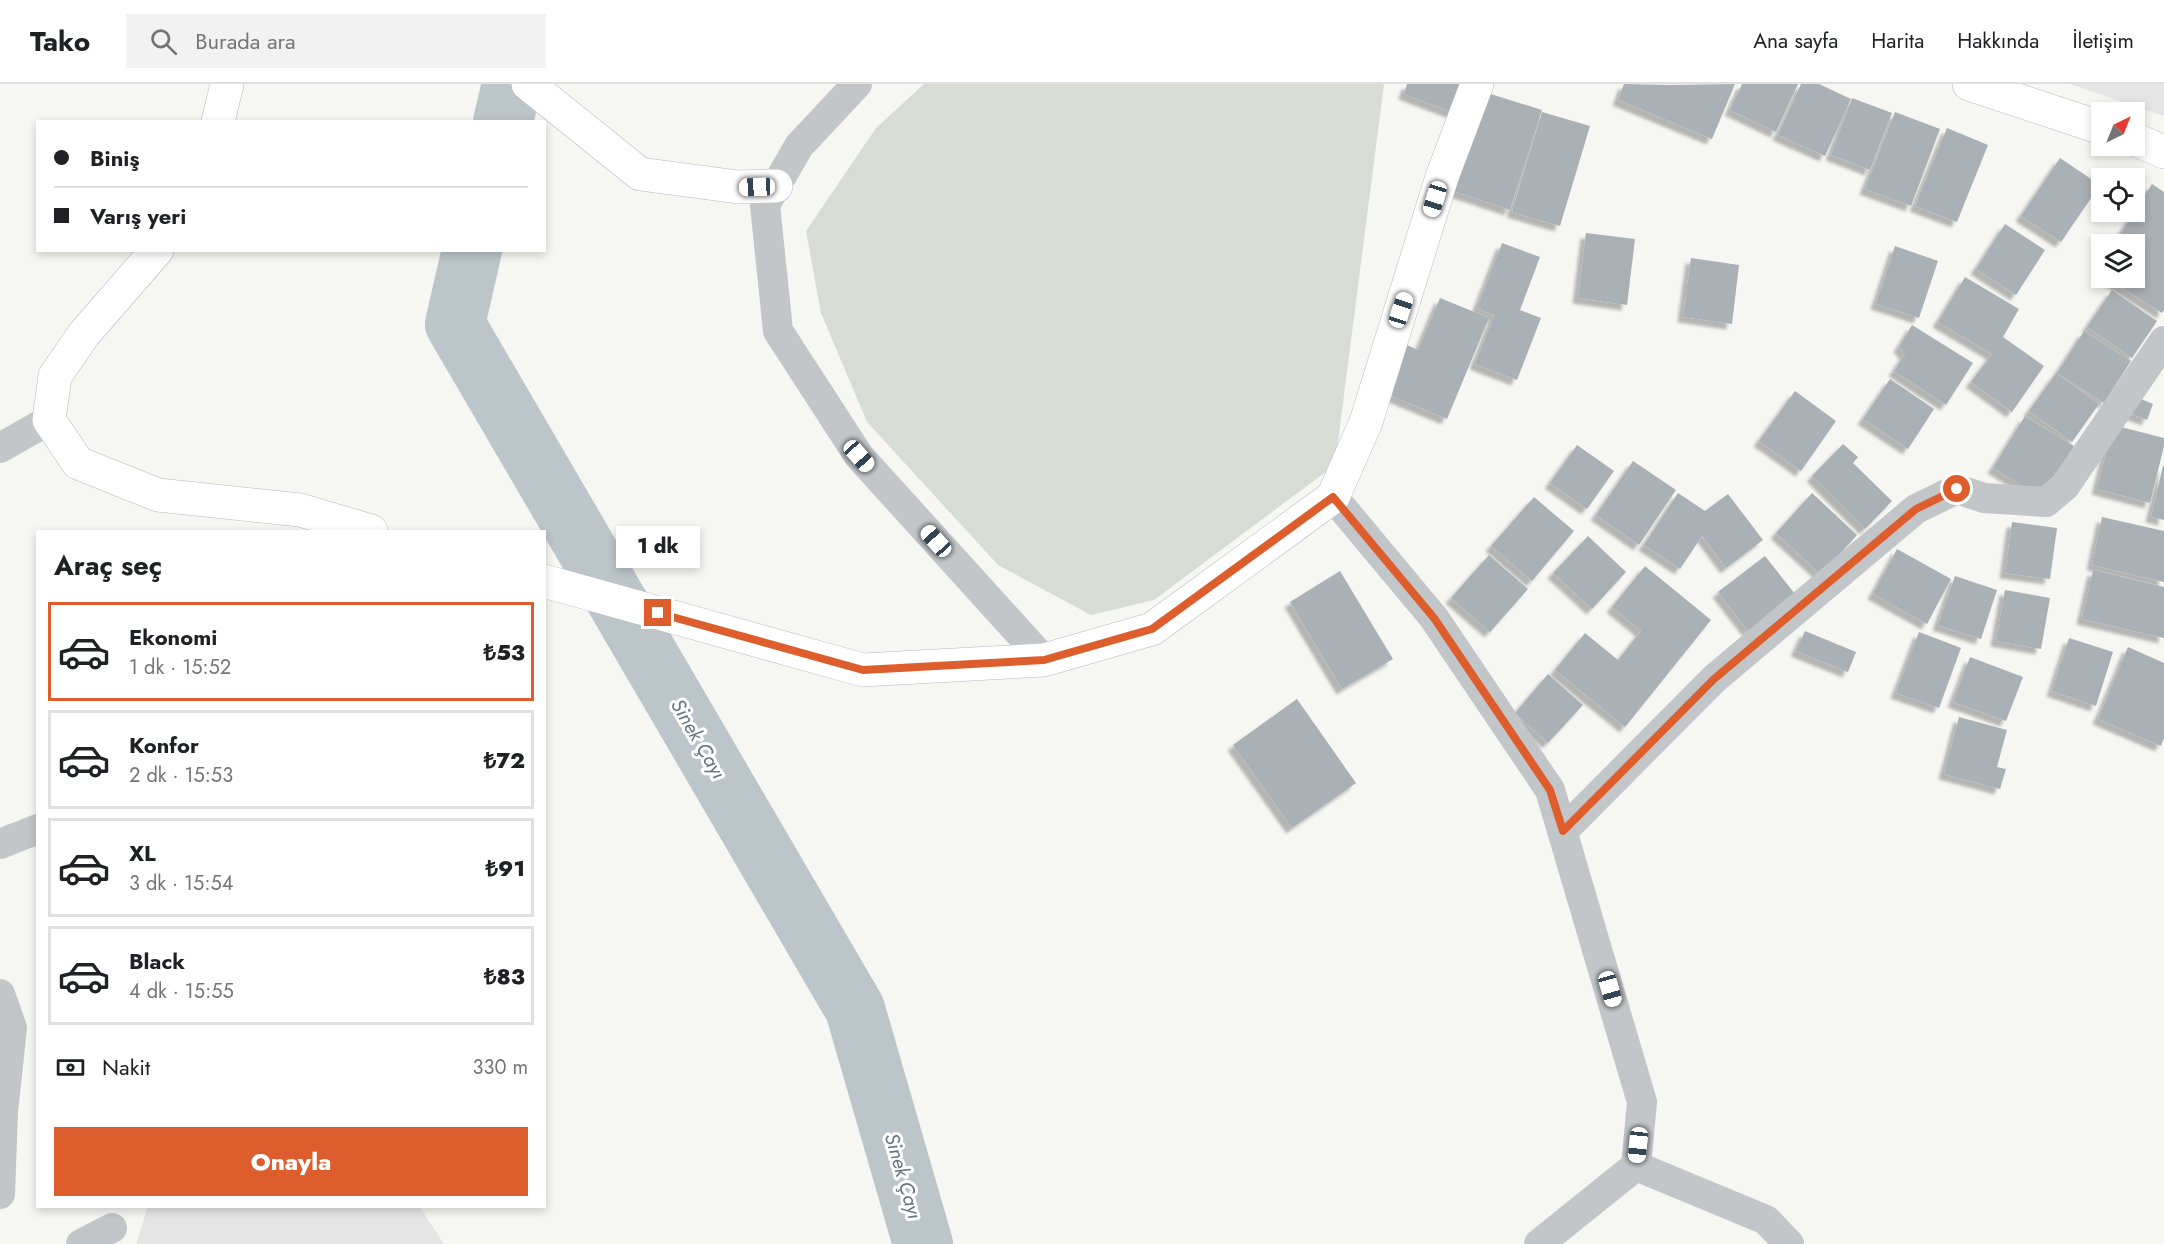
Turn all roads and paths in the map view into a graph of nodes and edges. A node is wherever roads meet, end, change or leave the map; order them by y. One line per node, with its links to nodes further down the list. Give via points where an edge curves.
1 (227, 84): 6 (main road)
2 (528, 84): 10 (main road, via 640,174 738,187)
3 (857, 84): 10 (street, via 799,146)
4 (1477, 84): 15 (main road, via 1442,177 1366,422)
5 (1969, 84): 7 (main road)
6 (218, 120)
7 (2091, 124)
8 (2145, 144): 9 (main road)
9 (2164, 152)
10 (776, 186): 18 (street, via 765,206 778,331 859,456)
11 (155, 252): 13 (main road, via 84,334 56,376)
12 (2164, 340): 20 (street, via 2065,486 2046,502 1984,498 1957,489 1916,509 1714,679)
13 (49, 420): 14 (street); 16 (main road, via 78,463 158,495 300,510)
14 (0, 448)
15 (1333, 497): 18 (main road, via 1152,629); 20 (street, via 1434,618 1550,790)
16 (368, 530)
17 (546, 582): 18 (main road, via 863,670)
18 (1044, 660)
19 (36, 830): 21 (street)
20 (1563, 831): 23 (street, via 1642,1102)
21 (0, 844)
22 (0, 994): 24 (street, via 12,1028)
23 (1636, 1166): 27 (street); 28 (street, via 1766,1220)
24 (0, 1194)
25 (112, 1228): 26 (street)
26 (81, 1244)
27 (1539, 1244)
28 (1789, 1244)

